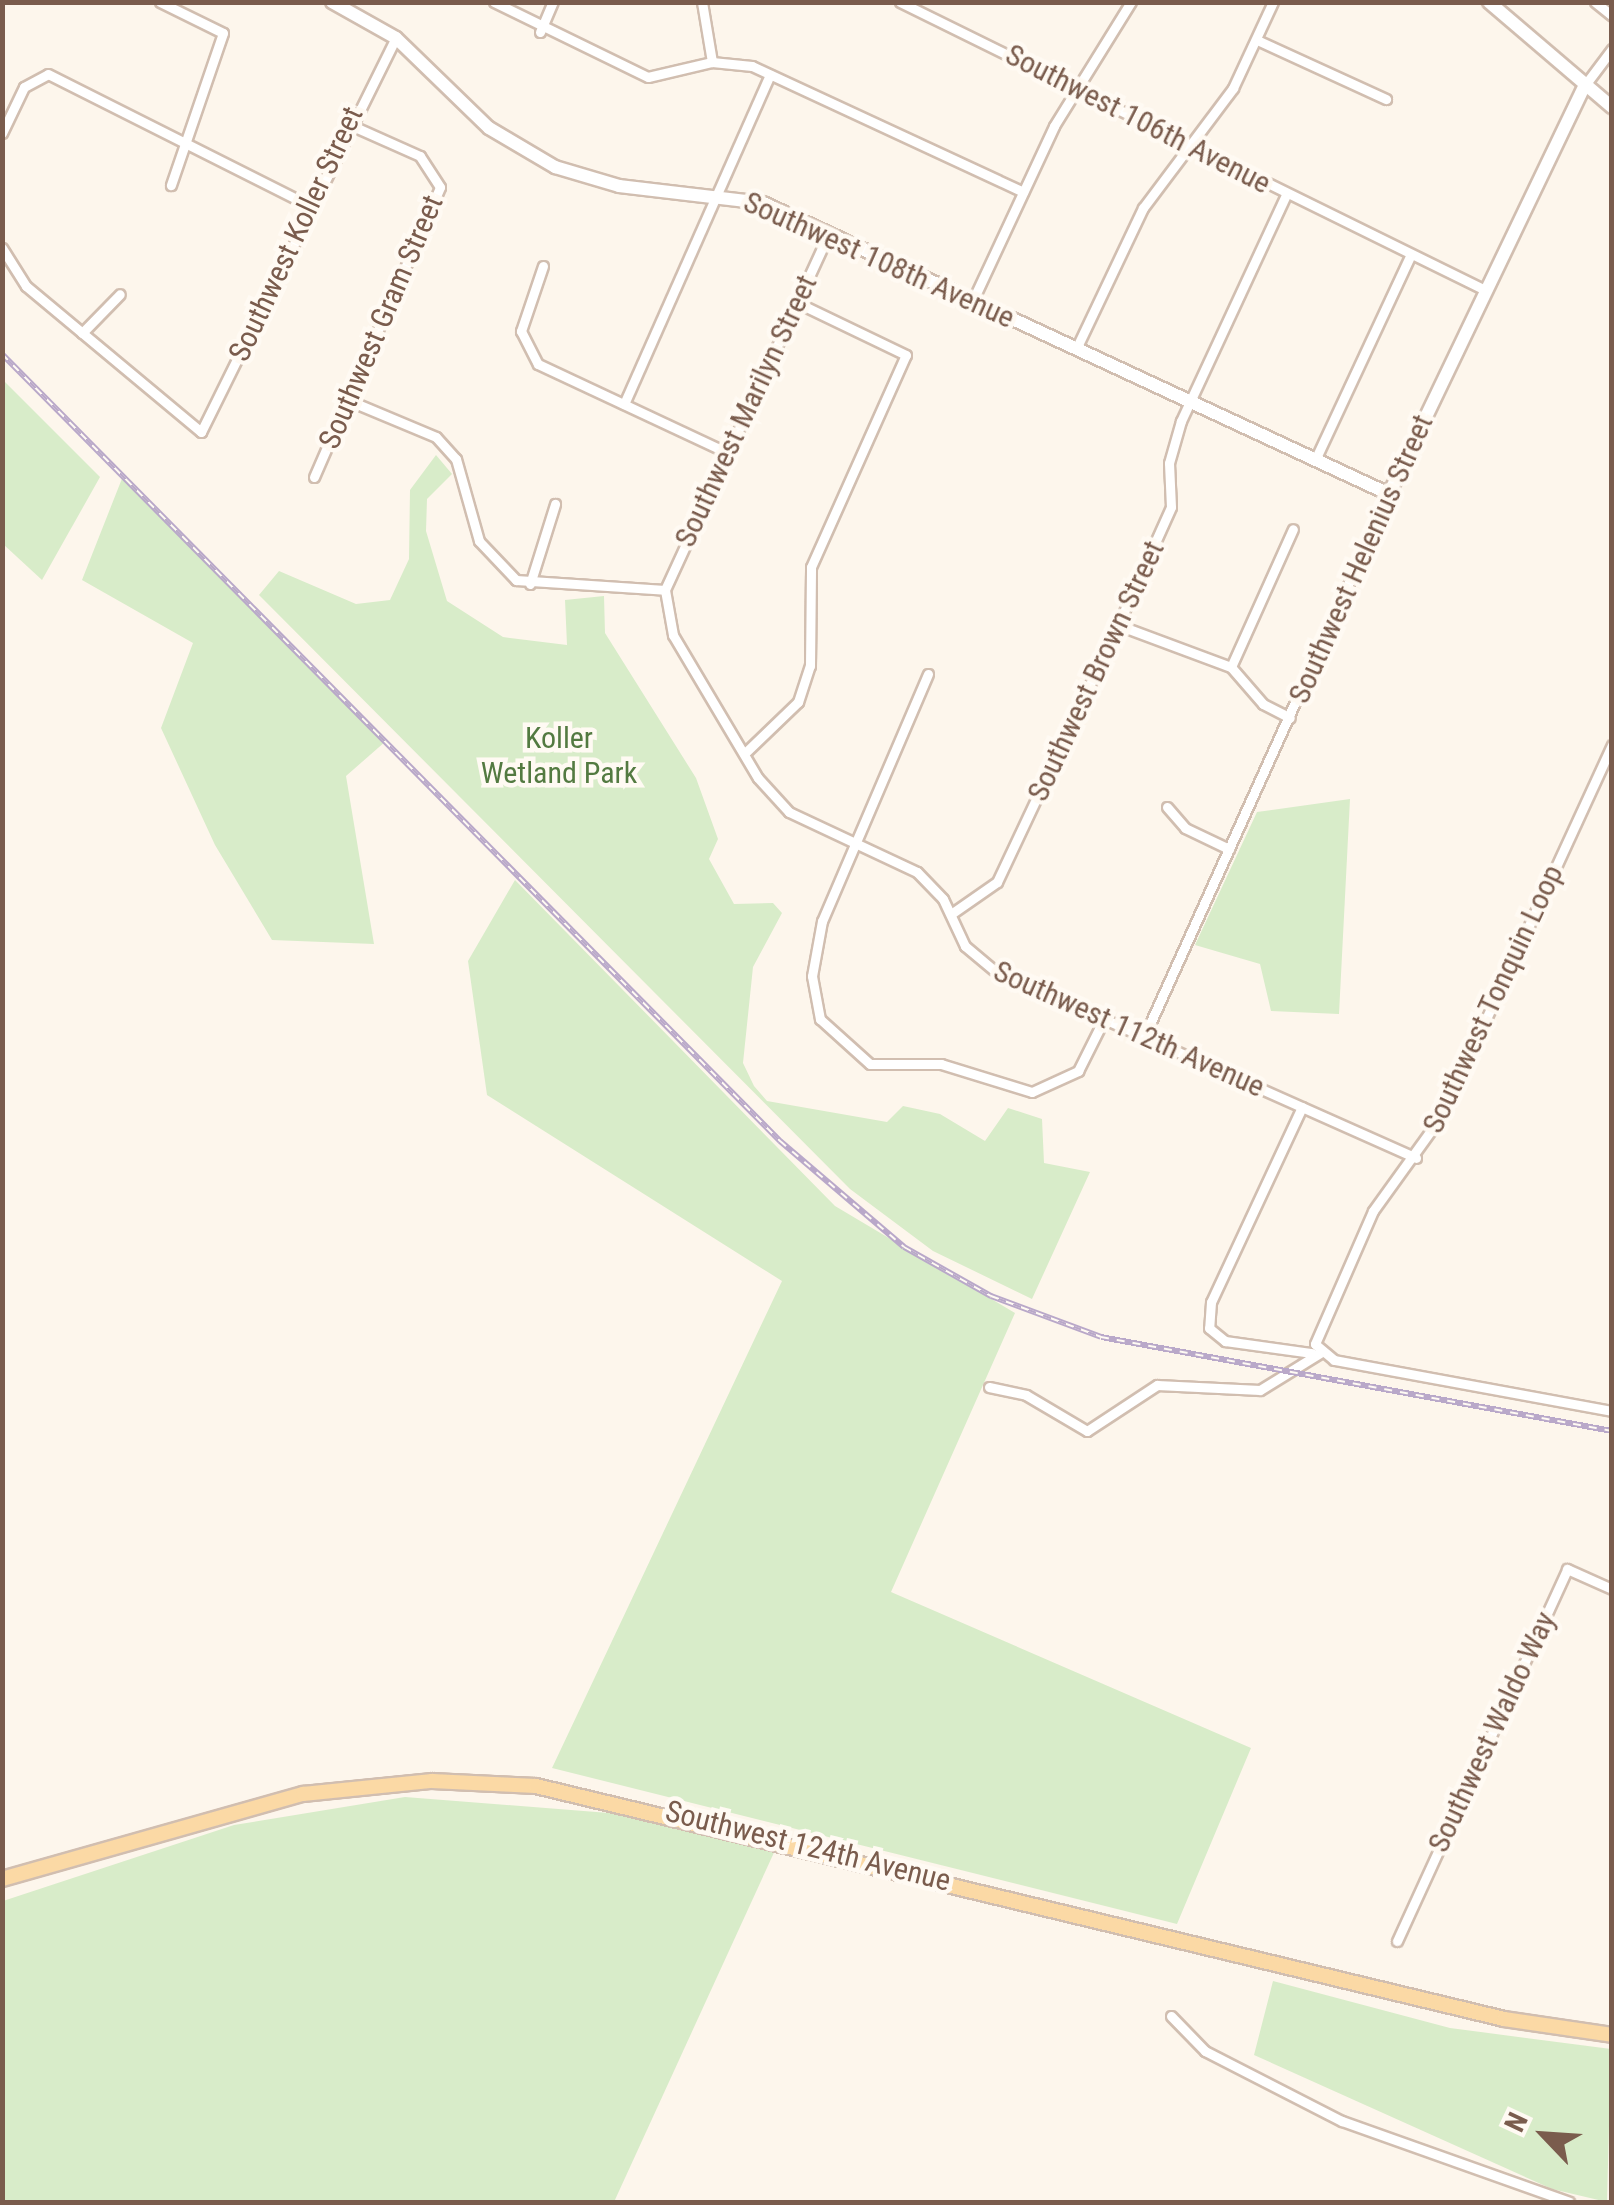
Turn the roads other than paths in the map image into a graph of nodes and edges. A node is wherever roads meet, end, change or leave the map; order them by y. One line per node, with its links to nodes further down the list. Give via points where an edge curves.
1 (160, 2): 25 (street, via 223,33)
2 (332, 2): 13 (street, Southwest 108th Avenue)
3 (494, 2): 12 (street)
4 (554, 2): 12 (street)
5 (702, 2): 16 (street)
6 (900, 2): 19 (street, Southwest 106th Avenue)
7 (1131, 2): 19 (street)
8 (1273, 2): 14 (street)
9 (1488, 2): 18 (street)
10 (1595, 2): 11 (street)
11 (1612, 16)
12 (540, 32): 16 (street, via 648,77)
13 (396, 38): 23 (street, Southwest Koller Street); 28 (street, Southwest 108th Avenue, via 490,128 554,168 620,186)
14 (1256, 40): 20 (street); 26 (street)
15 (1612, 49): 18 (street)
16 (712, 62): 17 (street)
17 (770, 75): 28 (street); 29 (street)
18 (1585, 84): 21 (street); 36 (street, Southwest Helenius Street)
19 (1082, 85): 26 (street, Southwest 106th Avenue); 29 (street)
20 (1386, 99)
21 (1612, 107)
22 (4, 116): 24 (street); 25 (street, via 34,76 48,74)
23 (348, 124): 31 (street, Southwest Koller Street); 42 (street, Southwest Gram Street, via 435,168 438,202)
24 (2, 133)
25 (183, 148): 27 (street); 31 (street)
26 (1188, 152): 30 (street, Southwest 106th Avenue); 41 (street, via 1153,192)
27 (171, 184)
28 (716, 192): 32 (street, Southwest 108th Avenue); 44 (street)
29 (1023, 192): 38 (street)
30 (1286, 195): 34 (street, Southwest 106th Avenue); 43 (street, Southwest Brown Street)
31 (309, 205): 40 (street, Southwest Koller Street, via 200,432)
32 (829, 233): 38 (street, Southwest 108th Avenue); 39 (street, Southwest Marilyn Street)
33 (2, 248): 40 (street, via 26,286)
34 (1410, 256): 36 (street, Southwest 106th Avenue); 46 (street)
35 (542, 266): 44 (street, via 523,315 528,354)
36 (1483, 289): 48 (street, Southwest Helenius Street)
37 (120, 294): 40 (street)
38 (973, 300): 41 (street, Southwest 108th Avenue)
39 (798, 303): 45 (street, Southwest Marilyn Street); 58 (street, via 906,356 811,567 810,666 798,702)
40 (82, 332)
41 (1076, 348): 43 (street, Southwest 108th Avenue)
42 (350, 401): 47 (street, Southwest Gram Street); 51 (street, via 436,437 456,458 478,541 501,570)
43 (1191, 402): 46 (street, Southwest 108th Avenue); 53 (street, Southwest Brown Street, via 1173,443 1172,507)
44 (624, 404): 45 (street)
45 (728, 453): 52 (street, Southwest Marilyn Street)
46 (1315, 460): 48 (street, Southwest 108th Avenue)
47 (314, 477)
48 (1389, 494): 56 (street, Southwest Helenius Street)
49 (554, 504): 51 (street)
50 (1293, 529): 54 (street)
51 (530, 584): 52 (street)
52 (665, 590): 58 (street, Southwest 112th Avenue, via 673,636)
53 (1118, 625): 54 (street); 62 (street, Southwest Brown Street, via 998,882)
54 (1230, 667): 56 (street, via 1263,704)
55 (928, 674): 60 (street)
56 (1290, 718): 61 (street, Southwest Helenius Street)
57 (1612, 745): 66 (street, Southwest Tonquin Loop)
58 (747, 751): 60 (street, Southwest 112th Avenue, via 780,806)
59 (1167, 807): 61 (street, via 1185,828)
60 (856, 842): 62 (street, Southwest 112th Avenue, via 917,872); 63 (street, via 822,920 812,976 820,1019 857,1059 941,1064 1044,1092 1078,1072)
61 (1229, 849): 64 (street, Southwest Helenius Street)
62 (951, 914): 63 (street, Southwest 112th Avenue, via 984,964)
63 (1104, 1019): 64 (street, Southwest 112th Avenue)
64 (1144, 1037): 65 (street, Southwest 112th Avenue)
65 (1302, 1107): 66 (street, Southwest 112th Avenue); 67 (street, via 1211,1302 1209,1328 1225,1340)
66 (1416, 1158): 67 (street, Southwest Tonquin Loop, via 1372,1212 1335,1284 1316,1334)
67 (1320, 1353): 68 (street, via 1260,1390 1156,1385 1087,1431 1026,1395); 69 (street)
68 (990, 1387)
69 (1612, 1411)
70 (1612, 1589): 72 (street, Southwest Waldo Way, via 1567,1569)
71 (2, 1879): 74 (main road, Southwest 124th Avenue, via 302,1794 432,1782 536,1786 1518,2022)
72 (1398, 1941)
73 (1171, 2016): 75 (street, via 1205,2051 1342,2121)
74 (1612, 2035)
75 (1569, 2202)

